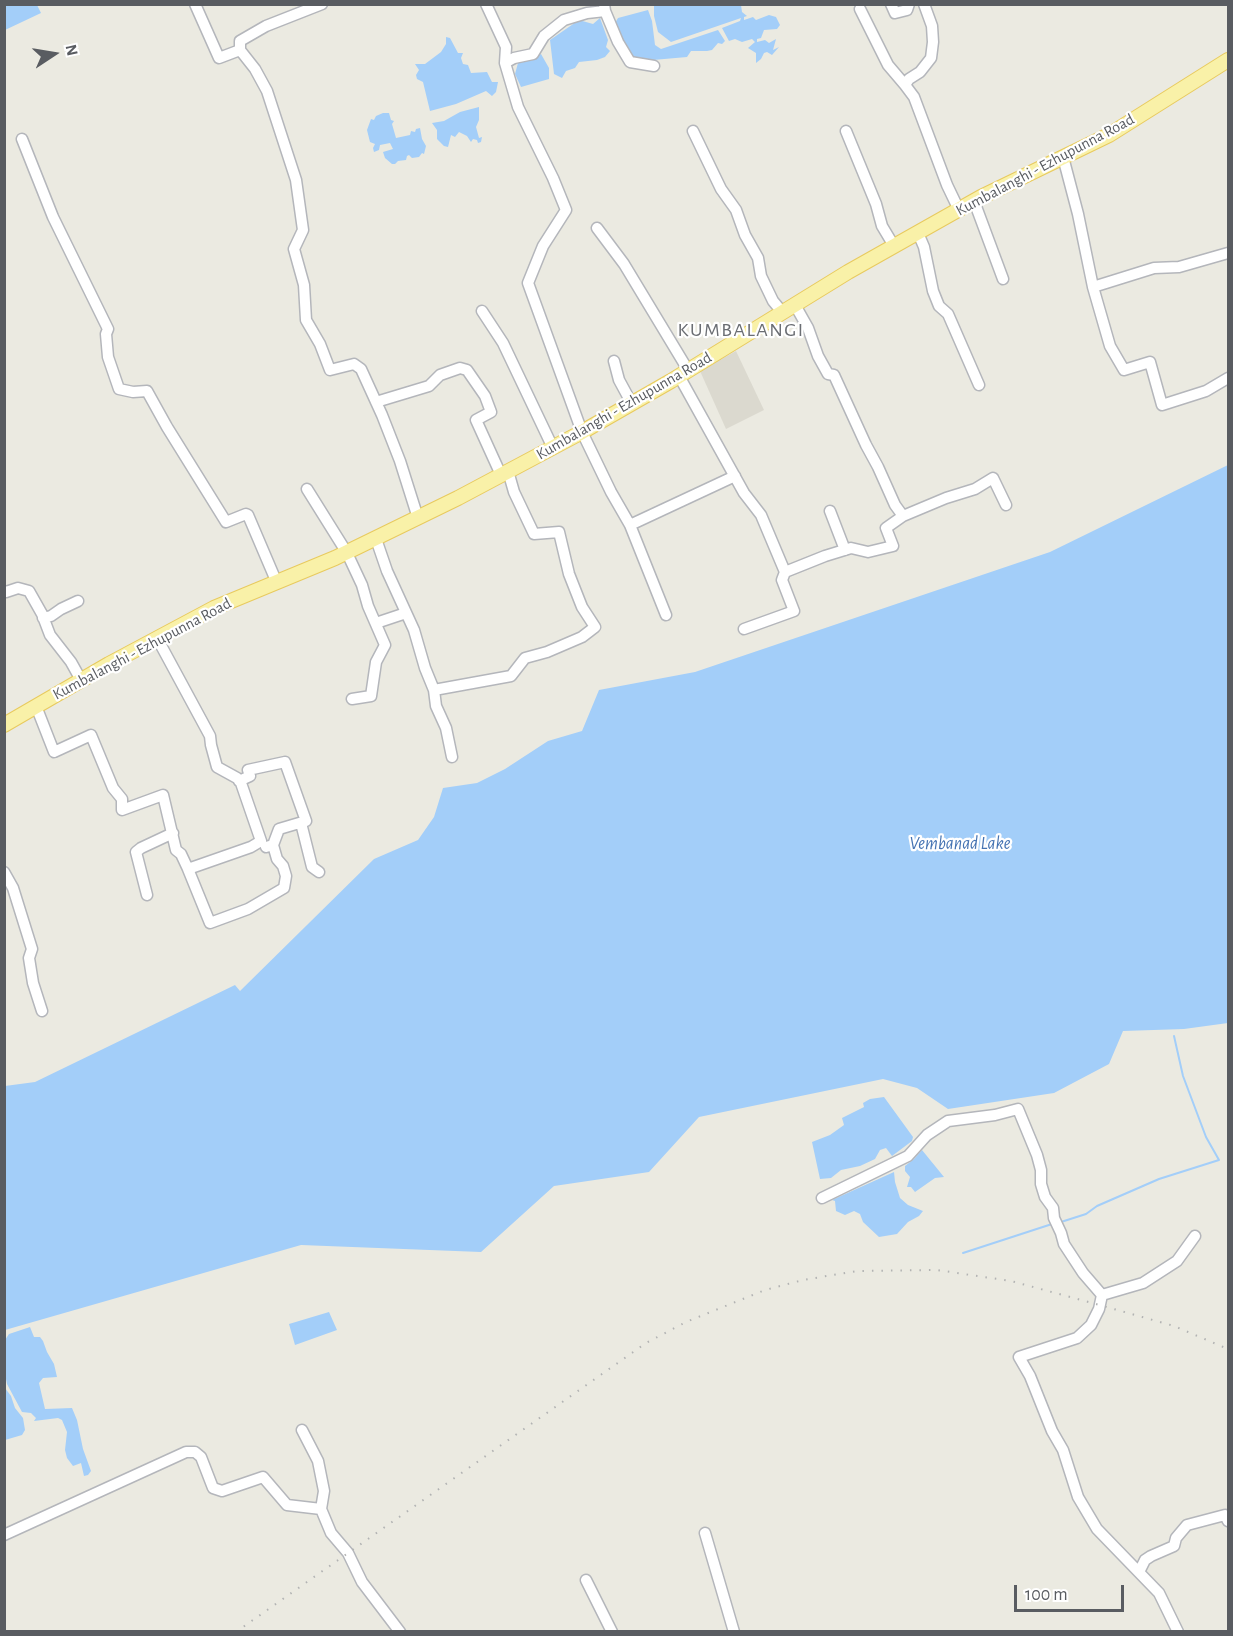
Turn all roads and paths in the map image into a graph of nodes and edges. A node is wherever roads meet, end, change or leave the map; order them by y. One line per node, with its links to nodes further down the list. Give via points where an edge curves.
1 (195, 4): 9 (street, via 219,58)
2 (322, 4): 9 (street, via 266,26 240,41)
3 (486, 4): 11 (street, via 506,47)
4 (891, 4): 5 (street, via 896,14 907,10)
5 (909, 4)
6 (924, 4): 13 (street, via 932,26 930,58)
7 (605, 8): 11 (street, via 564,20 544,36 533,54); 12 (street, via 630,62)
8 (860, 9): 13 (street, via 888,65)
9 (240, 50): 32 (street, via 267,91 296,180 303,230 294,249 304,285 306,320 330,370 354,364 361,369)
10 (1228, 60): 17 (main road, Kumbalanghi - Ezhupunna Road, via 1108,135)
11 (505, 63): 34 (street, via 518,107 566,210 543,246 528,283)
12 (654, 66)
13 (905, 85): 19 (street, via 914,97)
14 (693, 131): 26 (street, via 721,189 736,210 774,302)
15 (846, 131): 22 (street, via 882,226)
16 (22, 139): 48 (street, via 53,217 108,329 108,357 119,389 147,391 226,522 248,515)
17 (1063, 157): 18 (main road, Kumbalanghi - Ezhupunna Road); 25 (street)
18 (974, 201): 19 (main road, Kumbalanghi - Ezhupunna Road); 24 (street)
19 (959, 210): 21 (main road, Kumbalanghi - Ezhupunna Road)
20 (597, 228): 29 (street, via 624,264)
21 (918, 233): 22 (main road, Kumbalanghi - Ezhupunna Road); 31 (street, via 939,306 948,314)
22 (894, 246): 26 (main road, Kumbalanghi - Ezhupunna Road)
23 (1228, 253): 25 (street, via 1179,267 1154,268)
24 (1003, 279)
25 (1093, 287): 30 (street, via 1110,346 1124,370 1150,362 1162,405 1206,391)
26 (789, 309): 29 (main road, Kumbalanghi - Ezhupunna Road); 41 (street, via 808,328 818,356 828,374 834,375)
27 (482, 311): 35 (street, via 503,343)
28 (614, 361): 33 (street)
29 (683, 373): 33 (main road, Kumbalanghi - Ezhupunna Road); 37 (street)
30 (1228, 378)
31 (979, 385)
32 (376, 402): 36 (street, via 429,386 440,375 460,368 466,370 492,412 476,420); 42 (street)
33 (632, 404): 34 (main road, Kumbalanghi - Ezhupunna Road)
34 (582, 432): 35 (main road, Kumbalanghi - Ezhupunna Road); 43 (street)
35 (553, 448): 36 (main road, Kumbalanghi - Ezhupunna Road)
36 (505, 473): 42 (main road, Kumbalanghi - Ezhupunna Road); 58 (street, via 534,534 559,532 569,574 595,627 582,637 525,658 511,676)
37 (735, 476): 43 (street); 47 (street, via 761,515)
38 (307, 489): 46 (street)
39 (1006, 505): 41 (street, via 993,478 975,489)
40 (830, 511): 45 (street)
41 (903, 516): 45 (street, via 886,528 892,546 868,552)
42 (418, 518): 44 (main road, Kumbalanghi - Ezhupunna Road)
43 (630, 525): 52 (street)
44 (376, 539): 46 (main road, Kumbalanghi - Ezhupunna Road); 51 (street)
45 (845, 550): 47 (street)
46 (346, 553): 48 (main road, Kumbalanghi - Ezhupunna Road); 54 (street)
47 (785, 572): 55 (street, via 782,580 794,611)
48 (277, 583): 56 (main road, Kumbalanghi - Ezhupunna Road, via 214,608)
49 (4, 591): 53 (street, via 29,591)
50 (78, 601): 53 (street)
51 (406, 613): 54 (street); 58 (street)
52 (666, 615)
53 (44, 618): 57 (street, via 50,635)
54 (376, 622): 59 (street, via 385,645 376,662 371,696)
55 (744, 629)
56 (157, 638): 57 (main road, Kumbalanghi - Ezhupunna Road); 63 (street, via 210,736 217,767)
57 (81, 680): 60 (main road, Kumbalanghi - Ezhupunna Road)
58 (434, 690): 62 (street)
59 (352, 699)
60 (36, 706): 61 (main road, Kumbalanghi - Ezhupunna Road); 65 (street, via 54,752 91,735 113,788 122,799 122,810 163,795)
61 (6, 720)
62 (452, 757)
63 (239, 781): 64 (street, via 250,776 248,770 285,762 305,814 306,821); 66 (street)
64 (301, 823): 67 (street, via 279,830); 70 (street, via 312,867)
65 (173, 833): 68 (street, via 176,850); 71 (street, via 136,852)
66 (260, 840): 67 (street, via 265,847); 68 (street, via 234,855)
67 (273, 845): 68 (street, via 286,876 284,888 248,909 210,922)
68 (188, 869)
69 (4, 872): 72 (street, via 32,949 29,958 33,983)
70 (319, 872)
71 (147, 895)
72 (42, 1011)
73 (822, 1198): 75 (street, via 908,1156 927,1135 948,1121 1018,1109 1037,1155 1041,1184 1064,1244)
74 (1195, 1236): 75 (street, via 1177,1261 1143,1283)
75 (1102, 1295): 81 (street, via 1091,1325 1077,1338 1019,1357 1063,1450 1078,1497 1097,1529)
76 (302, 1430): 77 (street, via 318,1461 324,1491)
77 (321, 1509): 80 (street, via 287,1505 263,1477 222,1491 213,1488 201,1457 186,1452); 83 (street, via 331,1533 348,1553 362,1582)
78 (1228, 1521): 81 (street, via 1225,1515 1187,1525 1174,1546 1145,1560)
79 (705, 1533): 85 (street)
80 (4, 1535)
81 (1138, 1572): 86 (street, via 1159,1593)
82 (586, 1580): 84 (street)
83 (400, 1632)
84 (612, 1632)
85 (734, 1632)
86 (1178, 1632)

